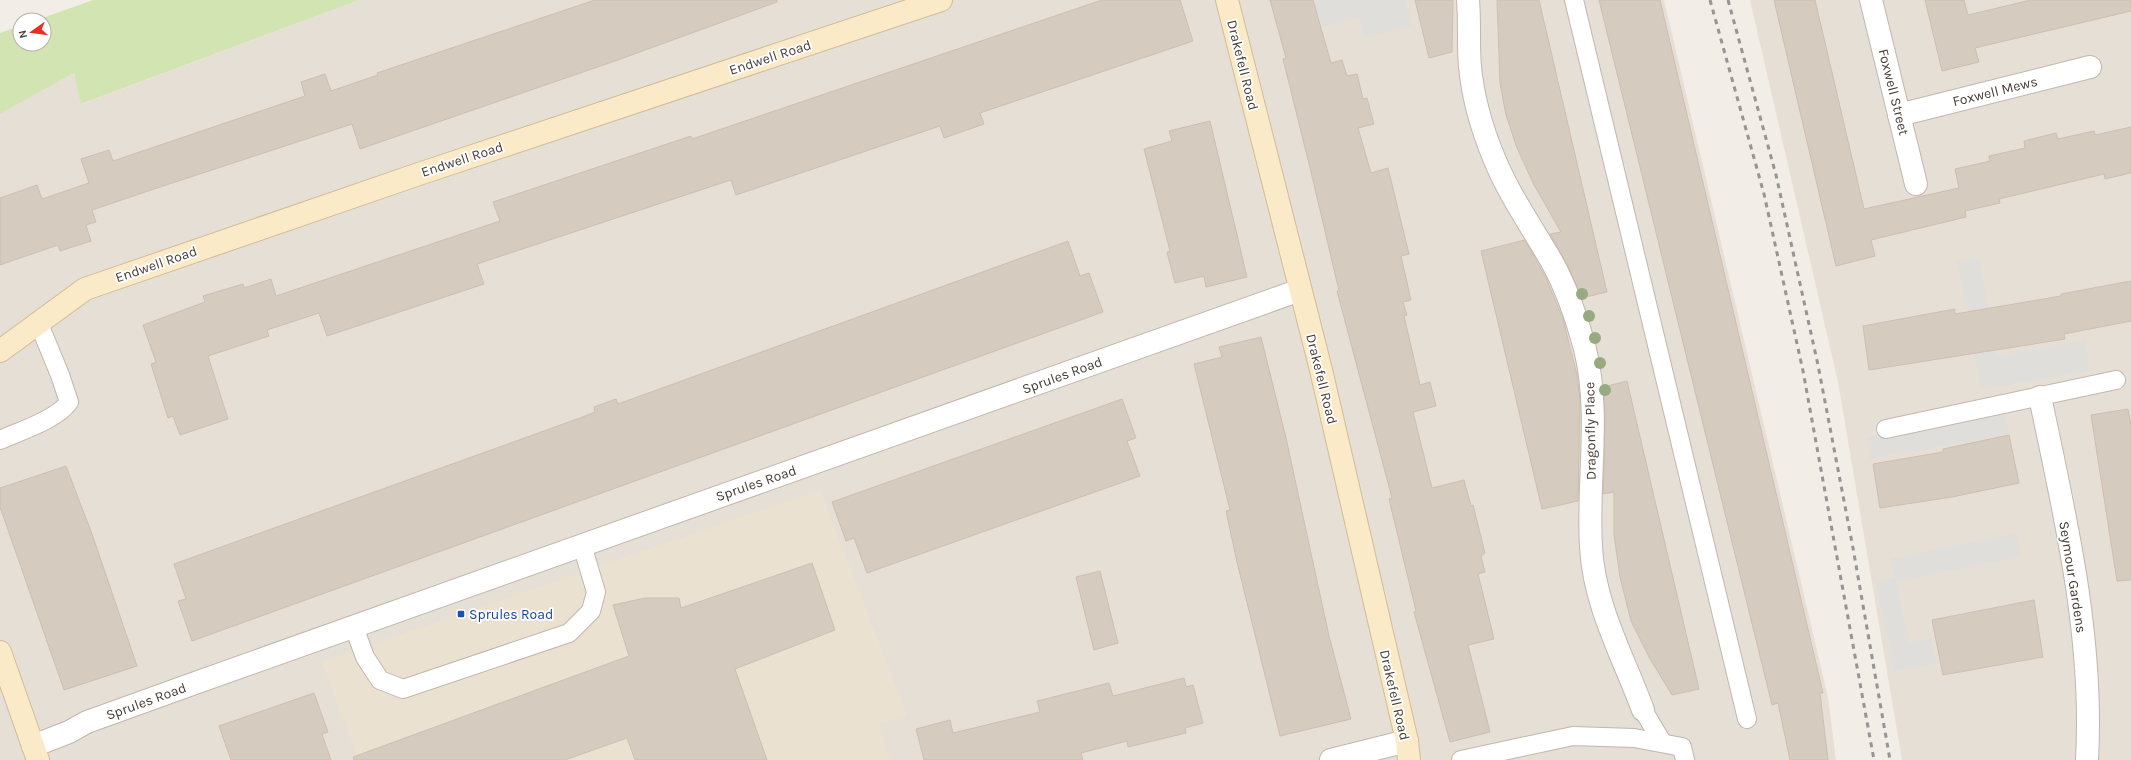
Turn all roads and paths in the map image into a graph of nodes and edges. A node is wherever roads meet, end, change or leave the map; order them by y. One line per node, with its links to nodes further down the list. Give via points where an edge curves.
1 (941, 0): 10 (street, Endwell Road, via 413,176 85,289)
2 (1227, 0): 9 (street, Drakefell Road)
3 (1468, 0): 19 (street, Dragonfly Place, via 1470,66 1484,132 1505,184 1553,263 1566,290 1585,351 1592,391 1590,511 1594,576 1613,638)
4 (1574, 0): 20 (lane)
5 (1871, 0): 7 (street, Foxwell Street)
6 (2090, 67): 7 (street, Foxwell Mews)
7 (1899, 115): 8 (street, Foxwell Street)
8 (1916, 184)
9 (1300, 290): 16 (street, Sprules Road); 22 (street, Drakefell Road)
10 (39, 324): 11 (street, Endwell Road); 15 (lane, via 69,402 53,416)
11 (0, 351)
12 (2116, 380): 13 (lane)
13 (2040, 397): 14 (lane); 27 (street, Seymour Gardens, via 2058,484 2082,626 2089,732)
14 (1886, 429)
15 (0, 440)
16 (582, 545): 17 (street, Sprules Road); 17 (lane, via 596,592 591,611 569,633 403,689 380,680 365,657)
17 (354, 627): 23 (street, Sprules Road, via 87,722)
18 (0, 652): 23 (street)
19 (1643, 710): 21 (lane)
20 (1747, 719)
21 (1662, 742): 25 (lane, via 1634,738 1573,736); 26 (lane, via 1682,747)
22 (1408, 750): 24 (street)
23 (36, 753)
24 (1331, 760)
25 (1461, 760)
26 (1685, 760)
27 (2087, 760)

